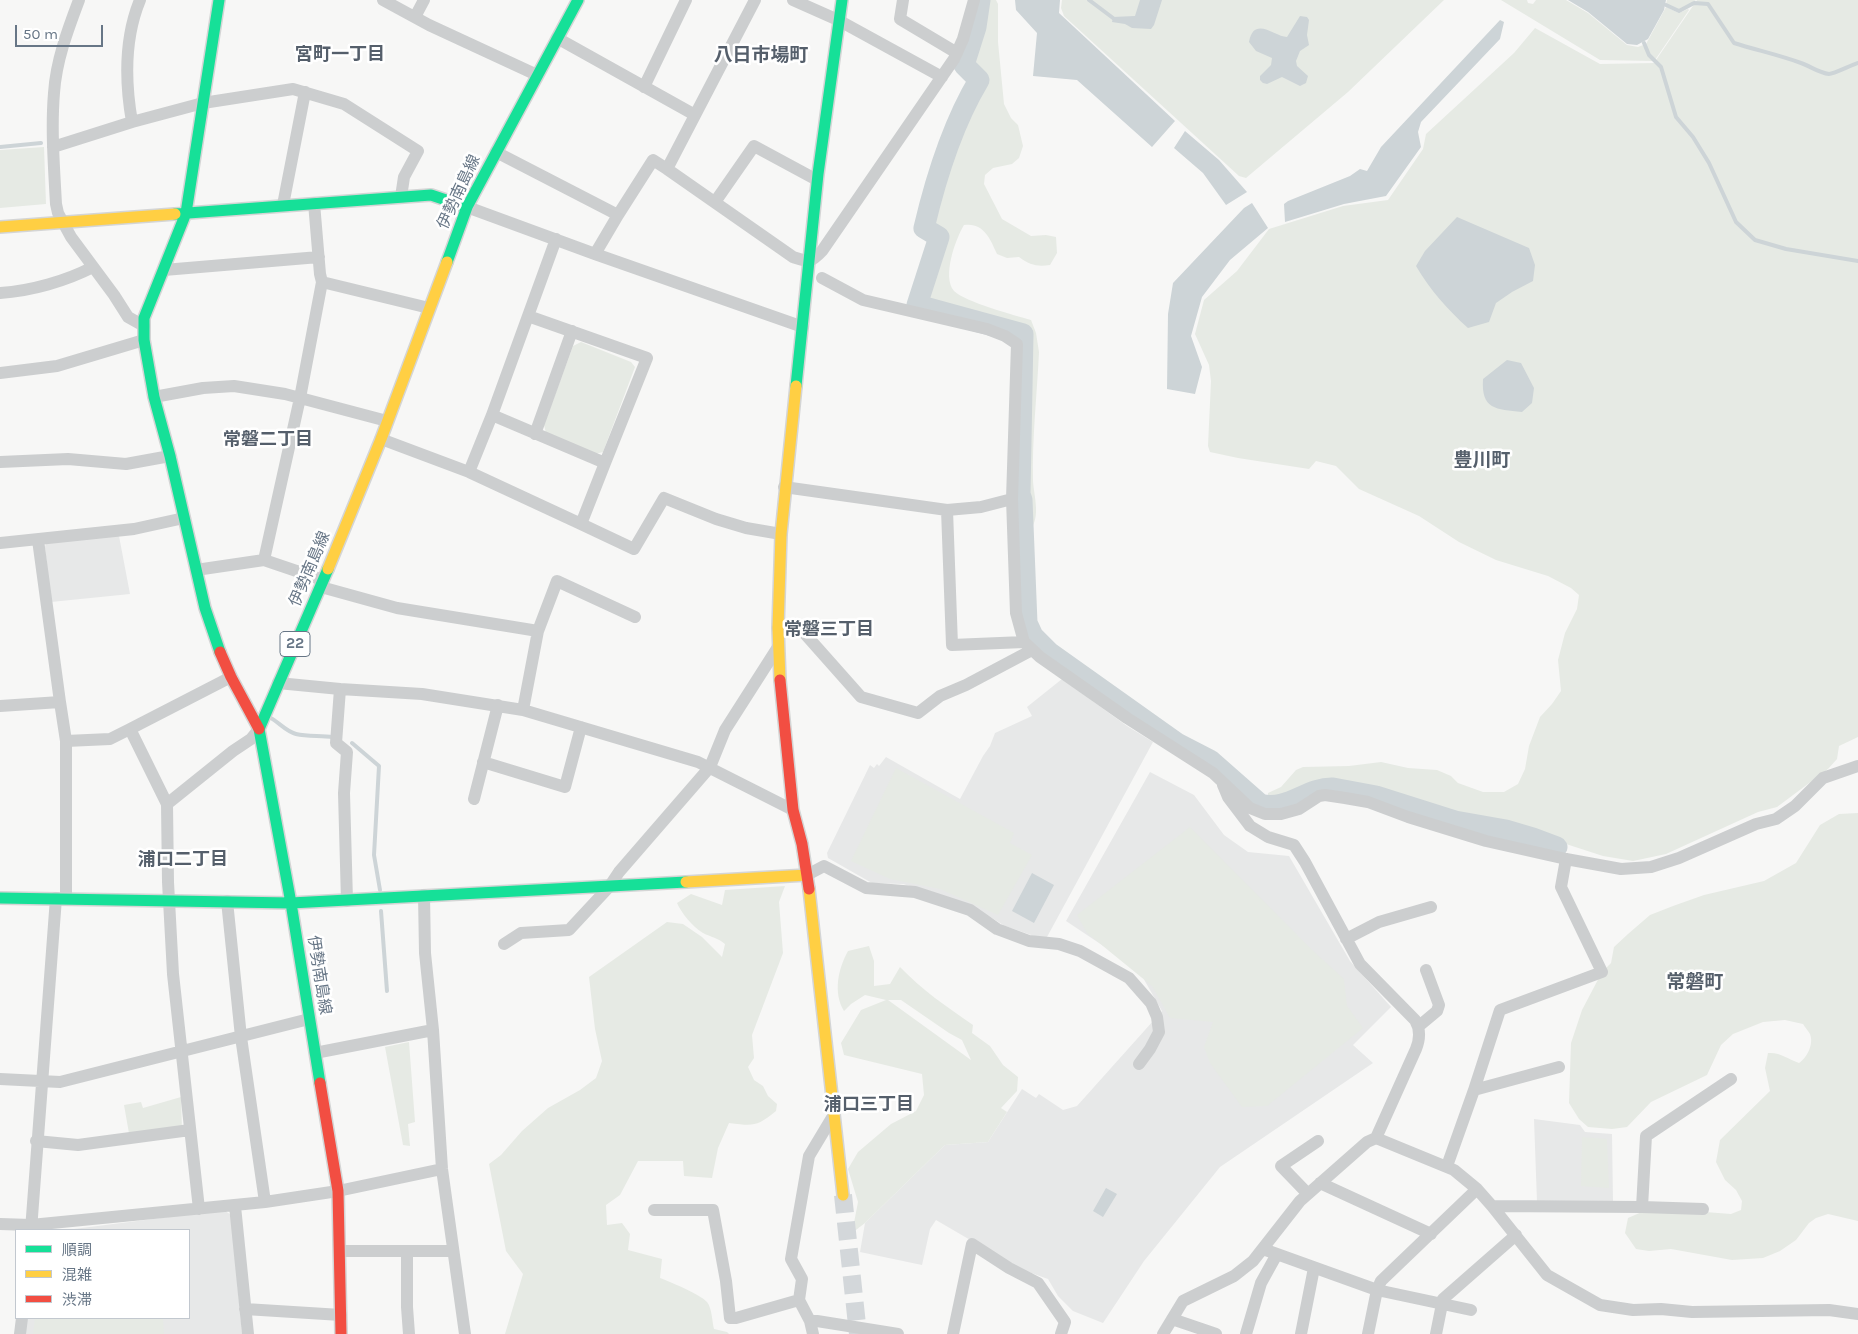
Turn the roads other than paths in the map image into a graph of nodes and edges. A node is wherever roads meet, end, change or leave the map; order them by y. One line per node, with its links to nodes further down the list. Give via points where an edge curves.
1 (79, 0): 24 (street, via 63,48 54,92)
2 (140, 0): 23 (street, via 132,23 128,53)
3 (219, 0): 21 (street)
4 (383, 0): 13 (street)
5 (424, 0): 13 (street)
6 (578, 0): 15 (street, 伊勢南島線 / 22)
7 (686, 0): 19 (street)
8 (755, 0): 22 (street)
9 (793, 0): 14 (street)
10 (842, 0): 14 (street)
11 (903, 0): 16 (street, via 900,19)
12 (974, 0): 16 (street)
13 (415, 17): 17 (street)
14 (838, 20): 18 (street); 27 (street)
15 (557, 38): 17 (street, 伊勢南島線 / 22); 19 (street)
16 (957, 52): 18 (street)
17 (537, 74): 25 (street, 伊勢南島線 / 22)
18 (942, 78): 40 (street, via 822,251)
19 (644, 87): 22 (street)
20 (305, 92): 21 (street, via 278,90); 28 (street, via 344,104 418,151 404,177); 31 (street)
21 (203, 103): 23 (street); 33 (street)
22 (695, 115): 26 (street)
23 (132, 122): 24 (street)
24 (53, 147): 35 (street, via 56,204)
25 (496, 152): 32 (street, 伊勢南島線 / 22); 34 (street)
26 (667, 169): 29 (street); 34 (street, via 653,160)
27 (817, 180): 29 (street, via 754,146); 40 (street)
28 (401, 197): 30 (street); 32 (street, via 431,195)
29 (715, 202): 40 (street, via 793,256)
30 (314, 203): 31 (street); 39 (street)
31 (283, 205): 33 (street)
32 (467, 207): 37 (street); 46 (street, 伊勢南島線 / 22)
33 (186, 213): 35 (street); 42 (street)
34 (618, 215): 38 (street)
35 (64, 222): 36 (street); 41 (street)
36 (0, 227)
37 (556, 239): 38 (street); 47 (street)
38 (596, 254): 49 (street)
39 (319, 257): 42 (street); 44 (street)
40 (808, 262): 49 (street)
41 (93, 267): 45 (street, via 44,285); 48 (street, via 128,317)
42 (164, 270): 48 (street, via 144,318)
43 (822, 278): 64 (street, via 863,300 987,330 1016,344)
44 (322, 282): 46 (street); 54 (street)
45 (0, 293)
46 (429, 308): 56 (street, 伊勢南島線 / 22)
47 (528, 316): 50 (street); 55 (street)
48 (144, 326): 51 (street)
49 (803, 327): 63 (street)
50 (572, 331): 57 (street); 61 (street, via 647,358)
51 (144, 340): 52 (street, via 57,366); 53 (street)
52 (0, 373)
53 (154, 396): 54 (street, via 234,386); 59 (street)
54 (300, 398): 56 (street); 71 (street)
55 (492, 415): 57 (street); 62 (street)
56 (387, 421): 58 (street, 伊勢南島線 / 22)
57 (536, 434): 61 (street)
58 (381, 439): 62 (street); 73 (street, 伊勢南島線 / 22)
59 (170, 456): 60 (street, via 126,464 68,459); 66 (street)
60 (0, 462)
61 (605, 463): 67 (street)
62 (469, 472): 67 (street)
63 (784, 487): 65 (street); 68 (street)
64 (1012, 499): 65 (street, via 981,507); 77 (street, via 1016,613)
65 (947, 510): 77 (street, via 952,645)
66 (184, 518): 69 (street, via 134,529); 72 (street)
67 (581, 524): 68 (street, via 634,549 664,498 716,519)
68 (781, 534): 75 (street)
69 (38, 540): 70 (street); 82 (street)
70 (0, 543)
71 (264, 560): 72 (street); 73 (street)
72 (196, 570): 79 (street, via 218,648)
73 (322, 584): 76 (street, via 397,608); 80 (street, 伊勢南島線 / 22)
74 (635, 616): 76 (street, via 557,581)
75 (778, 628): 77 (street, via 798,626 861,697 918,713 940,696 966,685); 78 (street)
76 (538, 631): 85 (street)
77 (1028, 646): 94 (street, via 1127,718)
78 (778, 647): 93 (street, via 725,730); 97 (street)
79 (231, 676): 87 (street); 88 (street)
80 (278, 683): 81 (street); 87 (street, 伊勢南島線 / 22)
81 (340, 690): 83 (street, via 422,694); 106 (street, via 336,743 347,752 344,793)
82 (60, 702): 84 (street); 89 (street)
83 (498, 705): 85 (street); 91 (street)
84 (0, 706)
85 (523, 710): 86 (street)
86 (581, 727): 91 (street, via 565,787); 93 (street)
87 (259, 728): 96 (street, via 251,738); 107 (street, 伊勢南島線)
88 (130, 729): 89 (street, via 110,739); 96 (street)
89 (66, 741): 103 (street)
90 (1858, 754): 92 (street)
91 (483, 762): 95 (street)
92 (1856, 766): 98 (street, via 1823,778 1795,806 1776,819 1756,824 1679,858 1651,867 1621,869)
93 (710, 767): 97 (street); 100 (street, via 618,872)
94 (1221, 780): 98 (street, via 1250,808 1265,814 1291,812 1325,795 1345,798); 109 (street, via 1228,797 1250,826 1268,837 1294,845)
95 (474, 799)
96 (167, 804): 104 (street)
97 (793, 810): 99 (street)
98 (1566, 860): 123 (street, via 1561,886 1602,972 1500,1010)
99 (807, 875): 100 (street); 118 (street, via 824,866 866,888 915,892 937,899 970,910 997,929 1029,941 1059,944 1080,951 1129,978 1151,1003 1159,1032); 124 (street)
100 (609, 887): 101 (street); 110 (street, via 569,930 521,933)
101 (424, 895): 106 (street); 114 (street, via 425,953)
102 (0, 898): 103 (street)
103 (61, 898): 104 (street); 122 (street)
104 (169, 900): 105 (street); 116 (street)
105 (226, 901): 107 (street); 115 (street)
106 (347, 901): 107 (street)
107 (291, 903): 112 (street, 伊勢南島線)
108 (1431, 907): 109 (street, via 1379,922)
109 (1346, 939): 113 (street, via 1360,964)
110 (504, 944)
111 (1426, 970): 113 (street, via 1439,1005 1437,1011)
112 (309, 1019): 115 (street); 117 (street, 伊勢南島線)
113 (1419, 1026): 126 (street, via 1416,1049)
114 (433, 1030): 117 (street); 130 (street)
115 (241, 1037): 116 (street); 136 (street)
116 (182, 1052): 122 (street, via 60,1082); 125 (street)
117 (315, 1053): 133 (street, 伊勢南島線)
118 (1139, 1064)
119 (1559, 1067): 123 (street)
120 (0, 1079): 122 (street)
121 (1731, 1079): 139 (street, via 1646,1136)
122 (41, 1082): 128 (street)
123 (1474, 1090): 129 (street)
124 (833, 1116): 135 (street); 154 (street, via 808,1165 791,1258 802,1279)
125 (190, 1130): 128 (street, via 78,1146); 140 (street)
126 (1376, 1138): 129 (street); 131 (street, via 1366,1142)
127 (1318, 1140): 134 (street, via 1281,1166)
128 (36, 1141): 144 (street)
129 (1448, 1166): 132 (street)
130 (442, 1169): 133 (street); 150 (street)
131 (1320, 1183): 134 (street); 145 (street)
132 (1477, 1189): 138 (street); 145 (street)
133 (338, 1190): 136 (street); 148 (street, 伊勢南島線)
134 (1308, 1194): 147 (street)
135 (843, 1195)
136 (265, 1202): 137 (street)
137 (235, 1206): 140 (street); 156 (street)
138 (1492, 1206): 139 (street); 146 (street)
139 (1642, 1207): 141 (street)
140 (199, 1209): 144 (street)
141 (1703, 1209)
142 (654, 1210): 154 (street, via 713,1210 730,1318)
143 (0, 1224): 144 (street)
144 (31, 1228)
145 (1431, 1234): 153 (street, via 1381,1281)
146 (1516, 1235): 155 (street, via 1443,1299); 159 (street, via 1547,1275 1600,1304 1632,1310 1829,1310)
147 (1263, 1249): 151 (street); 160 (street, via 1234,1276 1184,1301)
148 (340, 1251): 149 (street); 158 (street, 伊勢南島線)
149 (407, 1251): 150 (street); 166 (street)
150 (453, 1251): 167 (street)
151 (1277, 1254): 152 (street); 173 (street, via 1261,1283)
152 (1314, 1268): 153 (street); 174 (street)
153 (1377, 1290): 155 (street); 175 (street)
154 (799, 1300): 162 (street)
155 (1442, 1304): 157 (street); 176 (street)
156 (245, 1309): 158 (street); 164 (street)
157 (1471, 1310)
158 (341, 1314): 165 (street, 伊勢南島線)
159 (1858, 1314)
160 (1172, 1318): 171 (street); 172 (street)
161 (22, 1319): 163 (street)
162 (811, 1328): 168 (street, via 816,1321)
163 (20, 1334)
164 (248, 1334)
165 (341, 1334)
166 (409, 1334)
167 (465, 1334)
168 (898, 1334)
169 (953, 1334): 170 (street, via 972,1244 1038,1283 1065,1322)
170 (1061, 1334)
171 (1163, 1334)
172 (1216, 1334)
173 (1246, 1334)
174 (1300, 1334)
175 (1368, 1334)
176 (1436, 1334)

